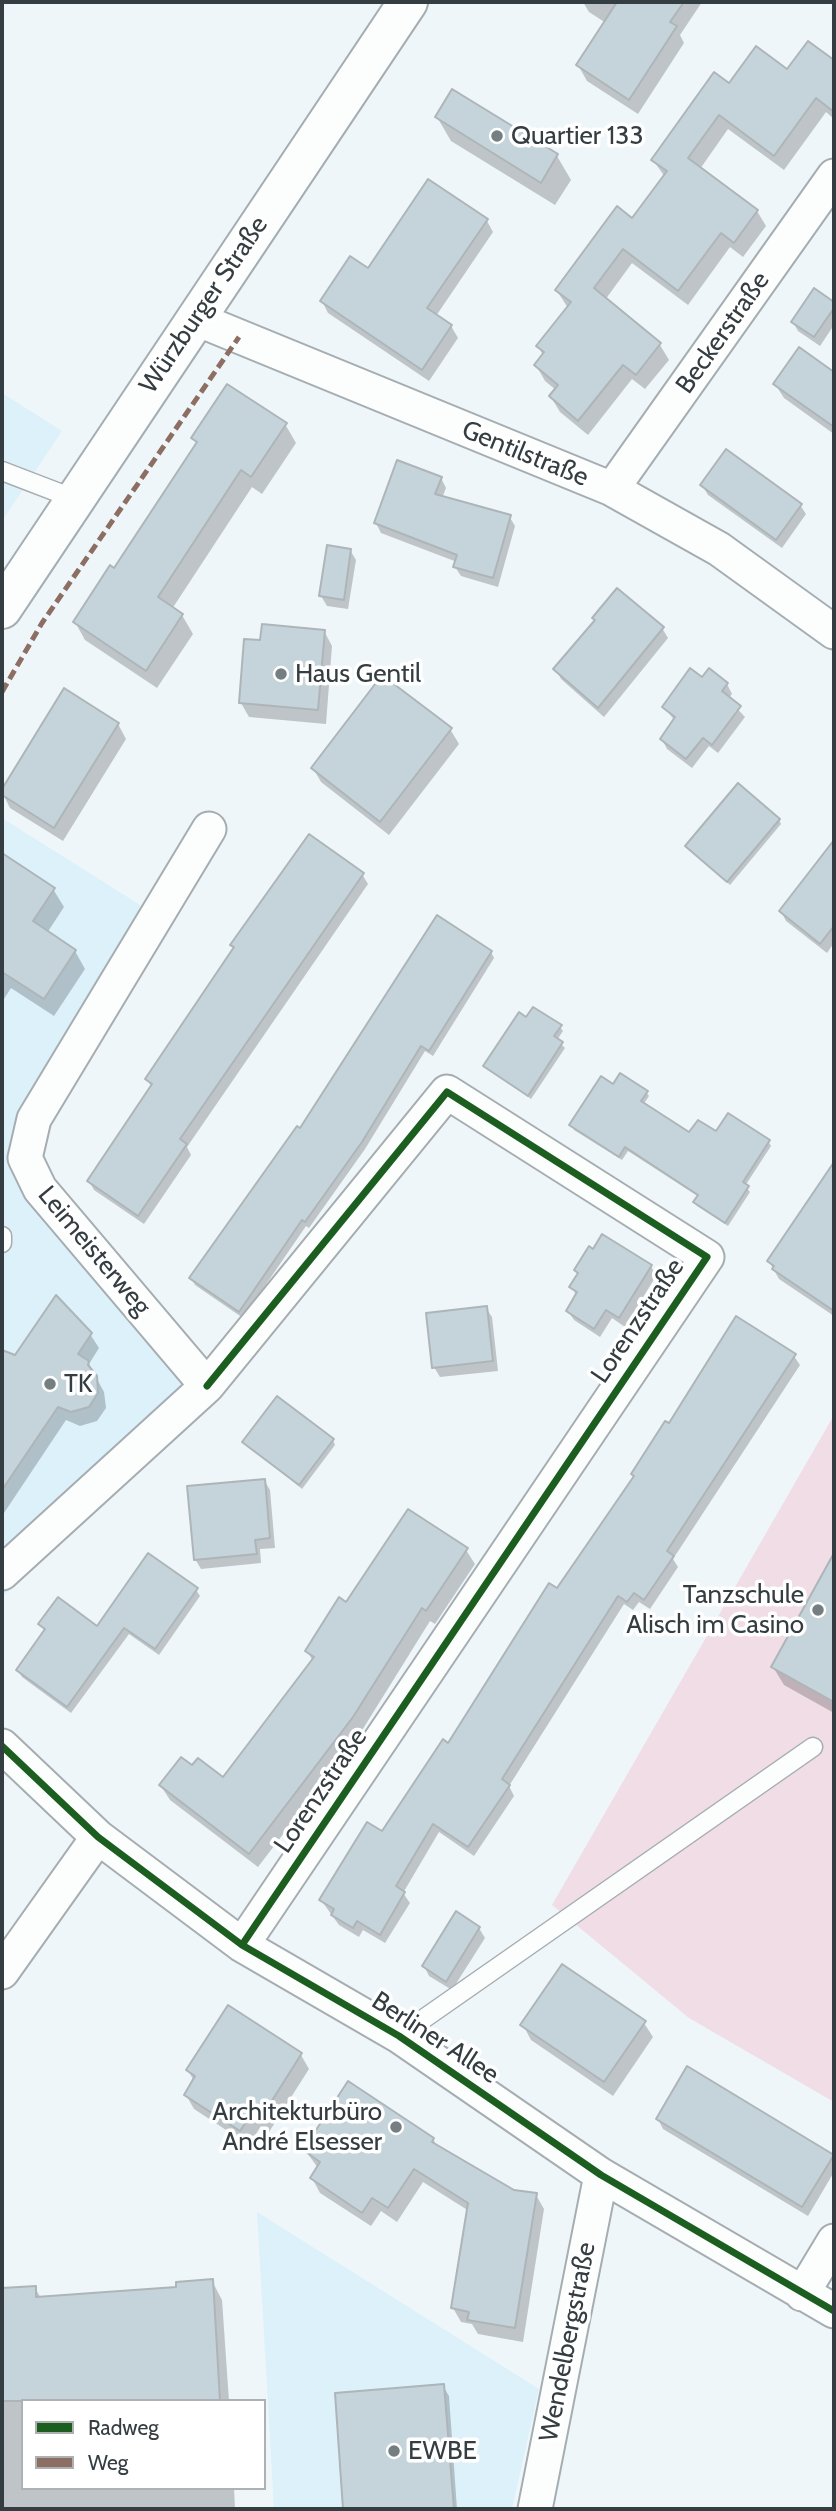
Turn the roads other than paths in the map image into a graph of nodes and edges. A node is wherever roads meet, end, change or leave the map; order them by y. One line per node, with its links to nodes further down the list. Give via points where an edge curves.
1 (408, 2): 3 (main road, Würzburger Straße)
2 (834, 176): 5 (street, Beckerstraße)
3 (194, 318): 5 (street, Gentilstraße); 6 (main road, Würzburger Straße)
4 (2, 471): 6 (lane)
5 (612, 489): 8 (street, Gentilstraße, via 719,549)
6 (75, 499): 7 (main road, Würzburger Straße)
7 (2, 609)
8 (834, 632)
9 (209, 829): 12 (street, Leimeisterweg, via 34,1119 25,1158 40,1189)
10 (2, 1236): 11 (lane)
11 (2, 1243)
12 (207, 1386): 13 (street); 17 (street, Lorenzstraße, via 447,1092 707,1257)
13 (2, 1573)
14 (2, 1746): 16 (street, Berliner Allee)
15 (813, 1747): 19 (lane)
16 (98, 1837): 17 (street, Berliner Allee); 18 (street)
17 (242, 1945): 19 (street, Berliner Allee)
18 (2, 1972)
19 (399, 2036): 20 (street, Berliner Allee)
20 (601, 2175): 22 (street, Berliner Allee); 24 (street, Wendelbergstraße)
21 (834, 2241): 22 (street)
22 (802, 2294): 23 (street, Berliner Allee)
23 (834, 2311)
24 (535, 2509)

